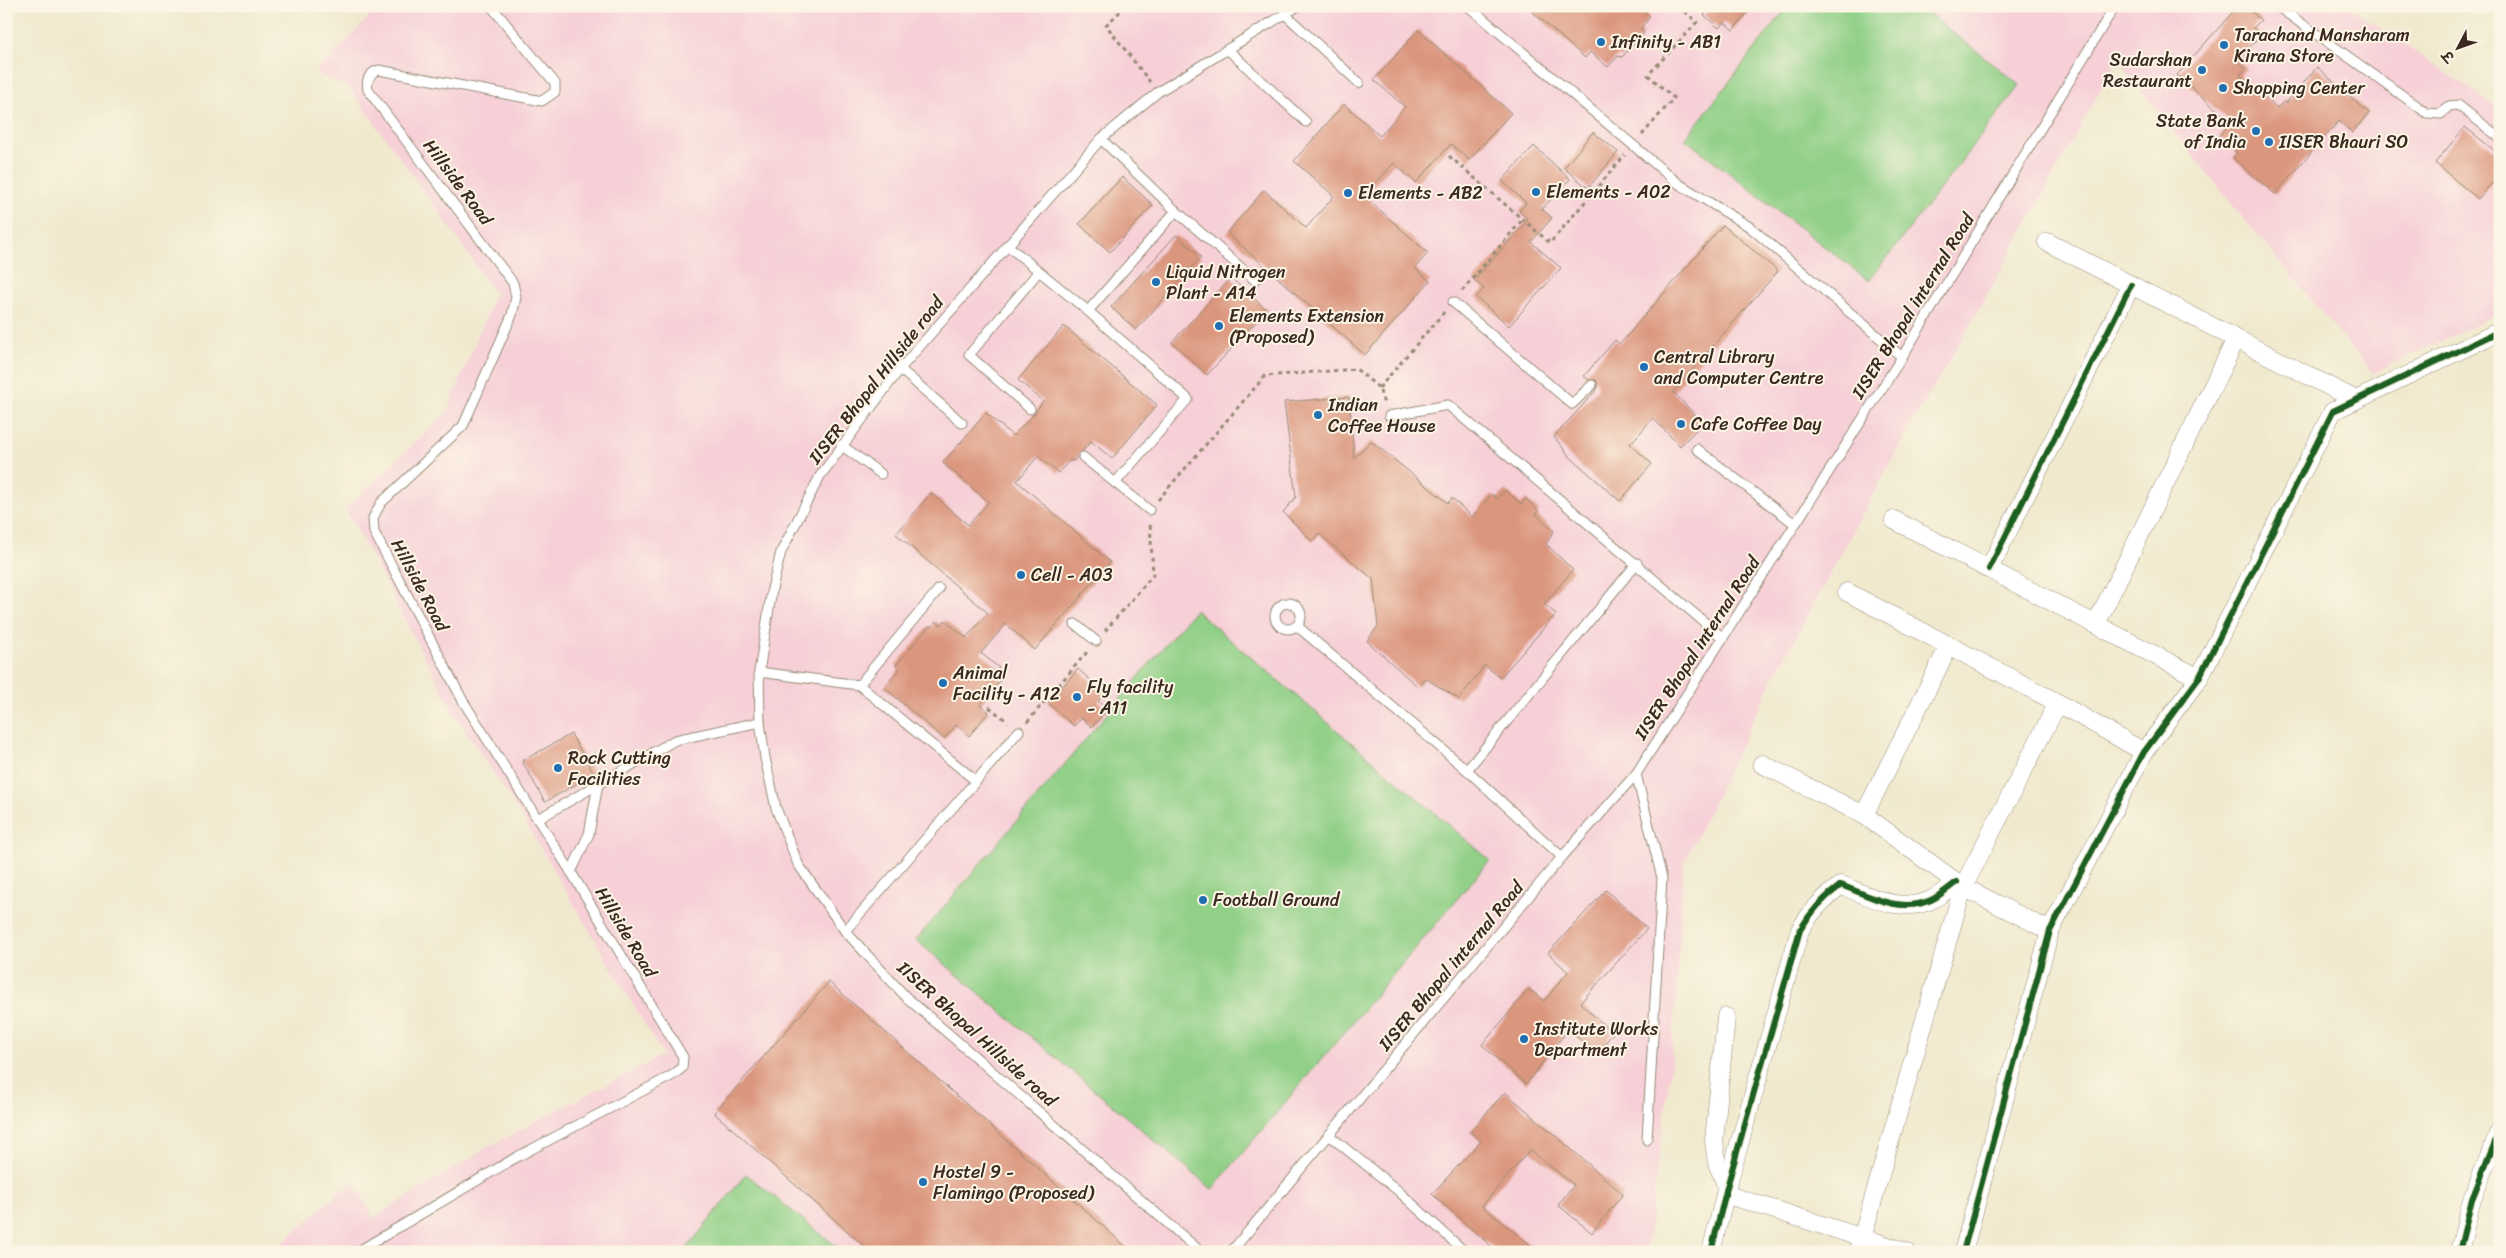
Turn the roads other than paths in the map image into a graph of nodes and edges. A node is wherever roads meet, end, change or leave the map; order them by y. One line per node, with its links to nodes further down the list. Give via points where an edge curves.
1 (491, 6): 60 (lane, Hillside Road, via 556,83 555,92 548,99 542,101 379,70 368,80 368,90 513,283 516,297 512,316 467,420 381,503 375,511 373,524 374,532 463,701)
2 (1298, 6): 6 (lane, IISER Bhopal Hillside road)
3 (1468, 6): 22 (lane, via 1678,184 1750,227)
4 (2115, 6): 22 (lane, IISER Bhopal internal Road)
5 (2277, 6): 10 (lane, via 2427,113 2441,114 2448,106 2458,105)
6 (1286, 15): 7 (lane, IISER Bhopal Hillside road); 8 (lane)
7 (1227, 50): 9 (lane); 11 (lane, IISER Bhopal Hillside road, via 1158,92)
8 (1359, 83)
9 (1306, 122)
10 (2500, 138)
11 (1101, 139): 12 (lane); 14 (lane, IISER Bhopal Hillside road)
12 (1176, 211): 16 (lane); 19 (lane)
13 (2047, 242): 17 (street)
14 (1007, 245): 15 (lane); 23 (lane, IISER Bhopal Hillside road)
15 (1039, 271): 19 (lane); 26 (lane, via 969,355)
16 (1254, 280)
17 (2132, 285): 21 (street); 38 (street)
18 (1453, 302): 24 (lane, via 1572,404)
19 (1088, 311): 33 (lane, via 1188,399)
20 (2500, 331): 25 (street)
21 (2236, 339): 25 (street); 42 (street)
22 (1902, 357): 36 (lane, IISER Bhopal internal Road)
23 (900, 370): 28 (lane); 29 (lane, IISER Bhopal Hillside road)
24 (1592, 385)
25 (2354, 399): 48 (street, via 2333,411)
26 (1030, 409)
27 (1388, 416): 37 (lane, via 1448,405)
28 (962, 423)
29 (841, 445): 32 (lane); 47 (lane, IISER Bhopal Hillside road, via 820,476 780,552)
30 (1697, 448): 36 (lane)
31 (1083, 457): 33 (lane)
32 (881, 474)
33 (1114, 483): 34 (lane)
34 (1149, 510)
35 (1894, 520): 38 (street)
36 (1795, 524): 44 (lane, IISER Bhopal internal Road)
37 (1637, 563): 44 (lane); 55 (lane)
38 (1989, 568): 42 (street)
39 (940, 589): 49 (lane)
40 (1847, 592): 46 (street)
41 (1075, 624): 45 (lane)
42 (2096, 624): 48 (street)
43 (1297, 626): 55 (lane)
44 (1723, 638): 56 (lane, IISER Bhopal internal Road)
45 (1096, 641)
46 (1949, 646): 50 (street); 59 (street)
47 (759, 672): 49 (lane); 51 (lane, IISER Bhopal Hillside road)
48 (2198, 678): 53 (street)
49 (859, 685): 57 (lane)
50 (2058, 703): 53 (street); 63 (street)
51 (760, 722): 58 (lane, via 675,740); 64 (lane, IISER Bhopal Hillside road, via 776,808 798,864)
52 (1019, 731): 57 (lane)
53 (2144, 752): 65 (street)
54 (1762, 764): 59 (street)
55 (1467, 770): 61 (lane)
56 (1636, 774): 61 (lane, IISER Bhopal internal Road); 69 (lane, via 1662,878)
57 (976, 781): 64 (lane)
58 (598, 784): 60 (lane); 62 (lane, via 589,834)
59 (1864, 815): 63 (street)
60 (538, 819): 62 (lane, Hillside Road)
61 (1562, 858): 68 (lane, IISER Bhopal internal Road)
62 (571, 872): 72 (lane, Hillside Road, via 683,1057 682,1068 515,1158)
63 (1960, 884): 65 (street); 70 (street, via 1931,900 1903,906 1888,904 1841,884 1810,912 1800,930); 71 (street)
64 (845, 931): 73 (lane, IISER Bhopal Hillside road, via 906,997)
65 (2050, 931): 78 (street)
66 (1726, 1017): 70 (street, via 1714,1141)
67 (2500, 1130): 79 (street, via 2472,1199)
68 (1330, 1136): 74 (lane, IISER Bhopal internal Road); 75 (lane, via 1396,1189)
69 (1647, 1140)
70 (1726, 1191): 71 (street); 76 (street)
71 (1860, 1245): 77 (street)
72 (358, 1252)
73 (1201, 1252)
74 (1231, 1252)
75 (1465, 1252)
76 (1711, 1252)
77 (1907, 1252)
78 (1963, 1252)
79 (2460, 1252)

